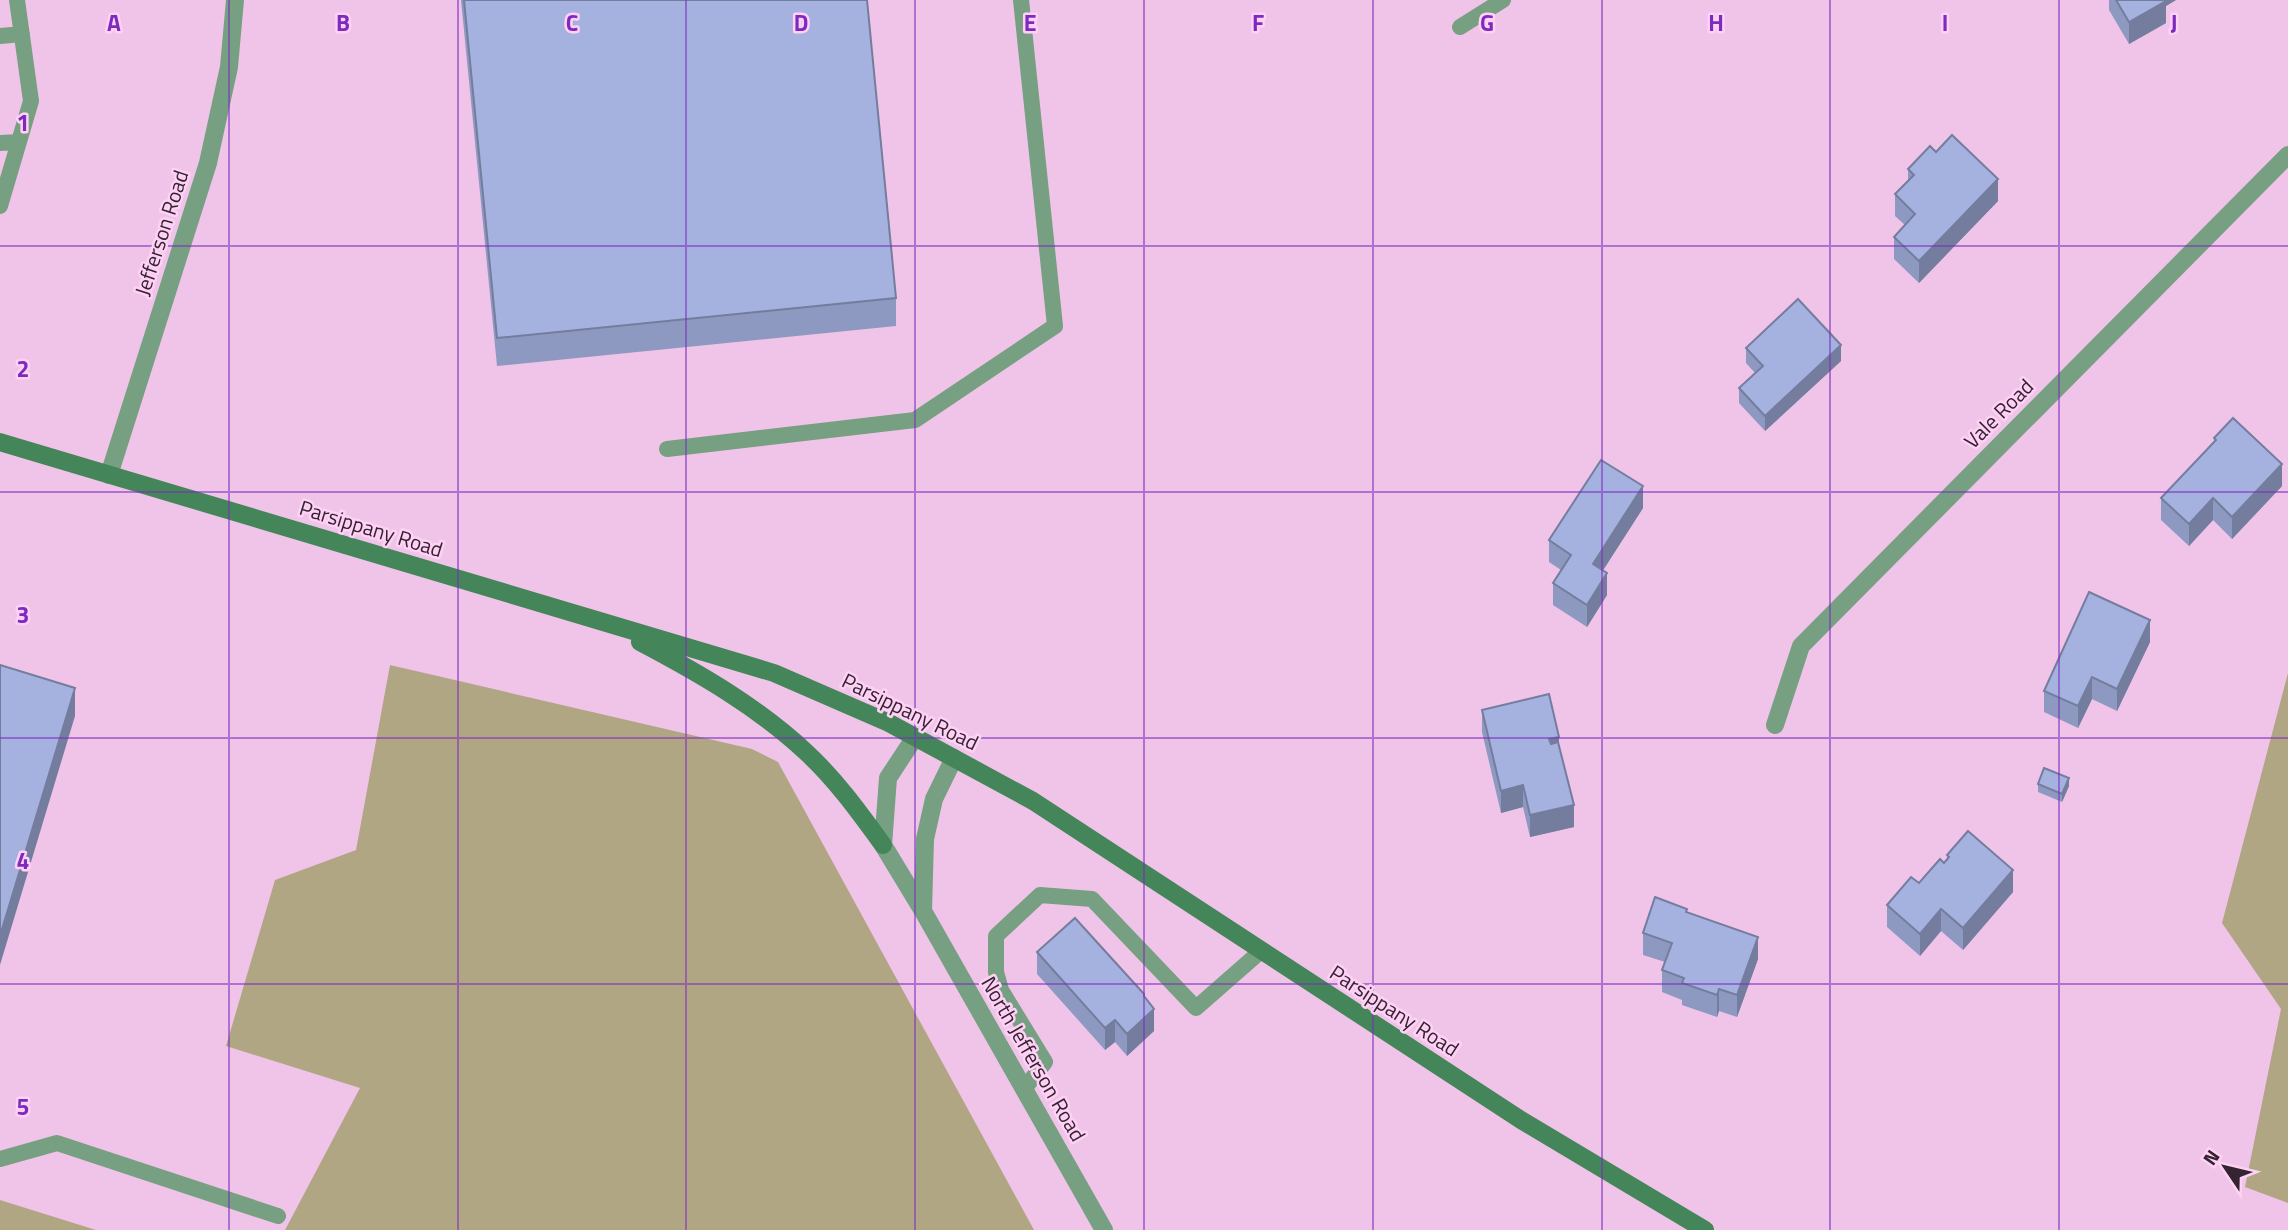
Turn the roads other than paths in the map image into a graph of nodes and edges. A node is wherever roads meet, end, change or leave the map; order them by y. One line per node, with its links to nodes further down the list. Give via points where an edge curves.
1 (17, 0): 6 (lane)
2 (235, 0): 14 (street, Jefferson Road, via 229,67 208,163)
3 (1021, 0): 13 (lane, via 1055,326 915,420)
4 (1503, 0): 5 (lane)
5 (1460, 27)
6 (22, 34): 7 (lane); 8 (lane, via 31,101)
7 (0, 36)
8 (19, 142): 9 (lane); 11 (lane)
9 (0, 143)
10 (2288, 155): 16 (street, Vale Road, via 1801,646)
11 (0, 206)
12 (0, 442): 14 (main road, Parsippany Road)
13 (667, 449)
14 (109, 475): 15 (main road, Parsippany Road)
15 (610, 625): 17 (main road, Parsippany Road, via 774,673); 19 (main road, via 694,670 775,726 846,794)
16 (1775, 725)
17 (915, 737): 18 (main road, Parsippany Road); 19 (street, via 888,778)
18 (954, 758): 20 (street, via 934,799 925,838); 21 (main road, Parsippany Road, via 1033,801)
19 (883, 845): 20 (street, North Jefferson Road)
20 (923, 911): 22 (street, North Jefferson Road)
21 (1261, 951): 22 (lane, via 1196,1008 1091,899 1040,895 996,936 996,972 1002,990 1045,1062); 26 (main road, Parsippany Road, via 1521,1120)
22 (1024, 1089): 25 (street, North Jefferson Road)
23 (0, 1160): 24 (lane, via 57,1143)
24 (278, 1216)
25 (1104, 1230)
26 (1705, 1230)

